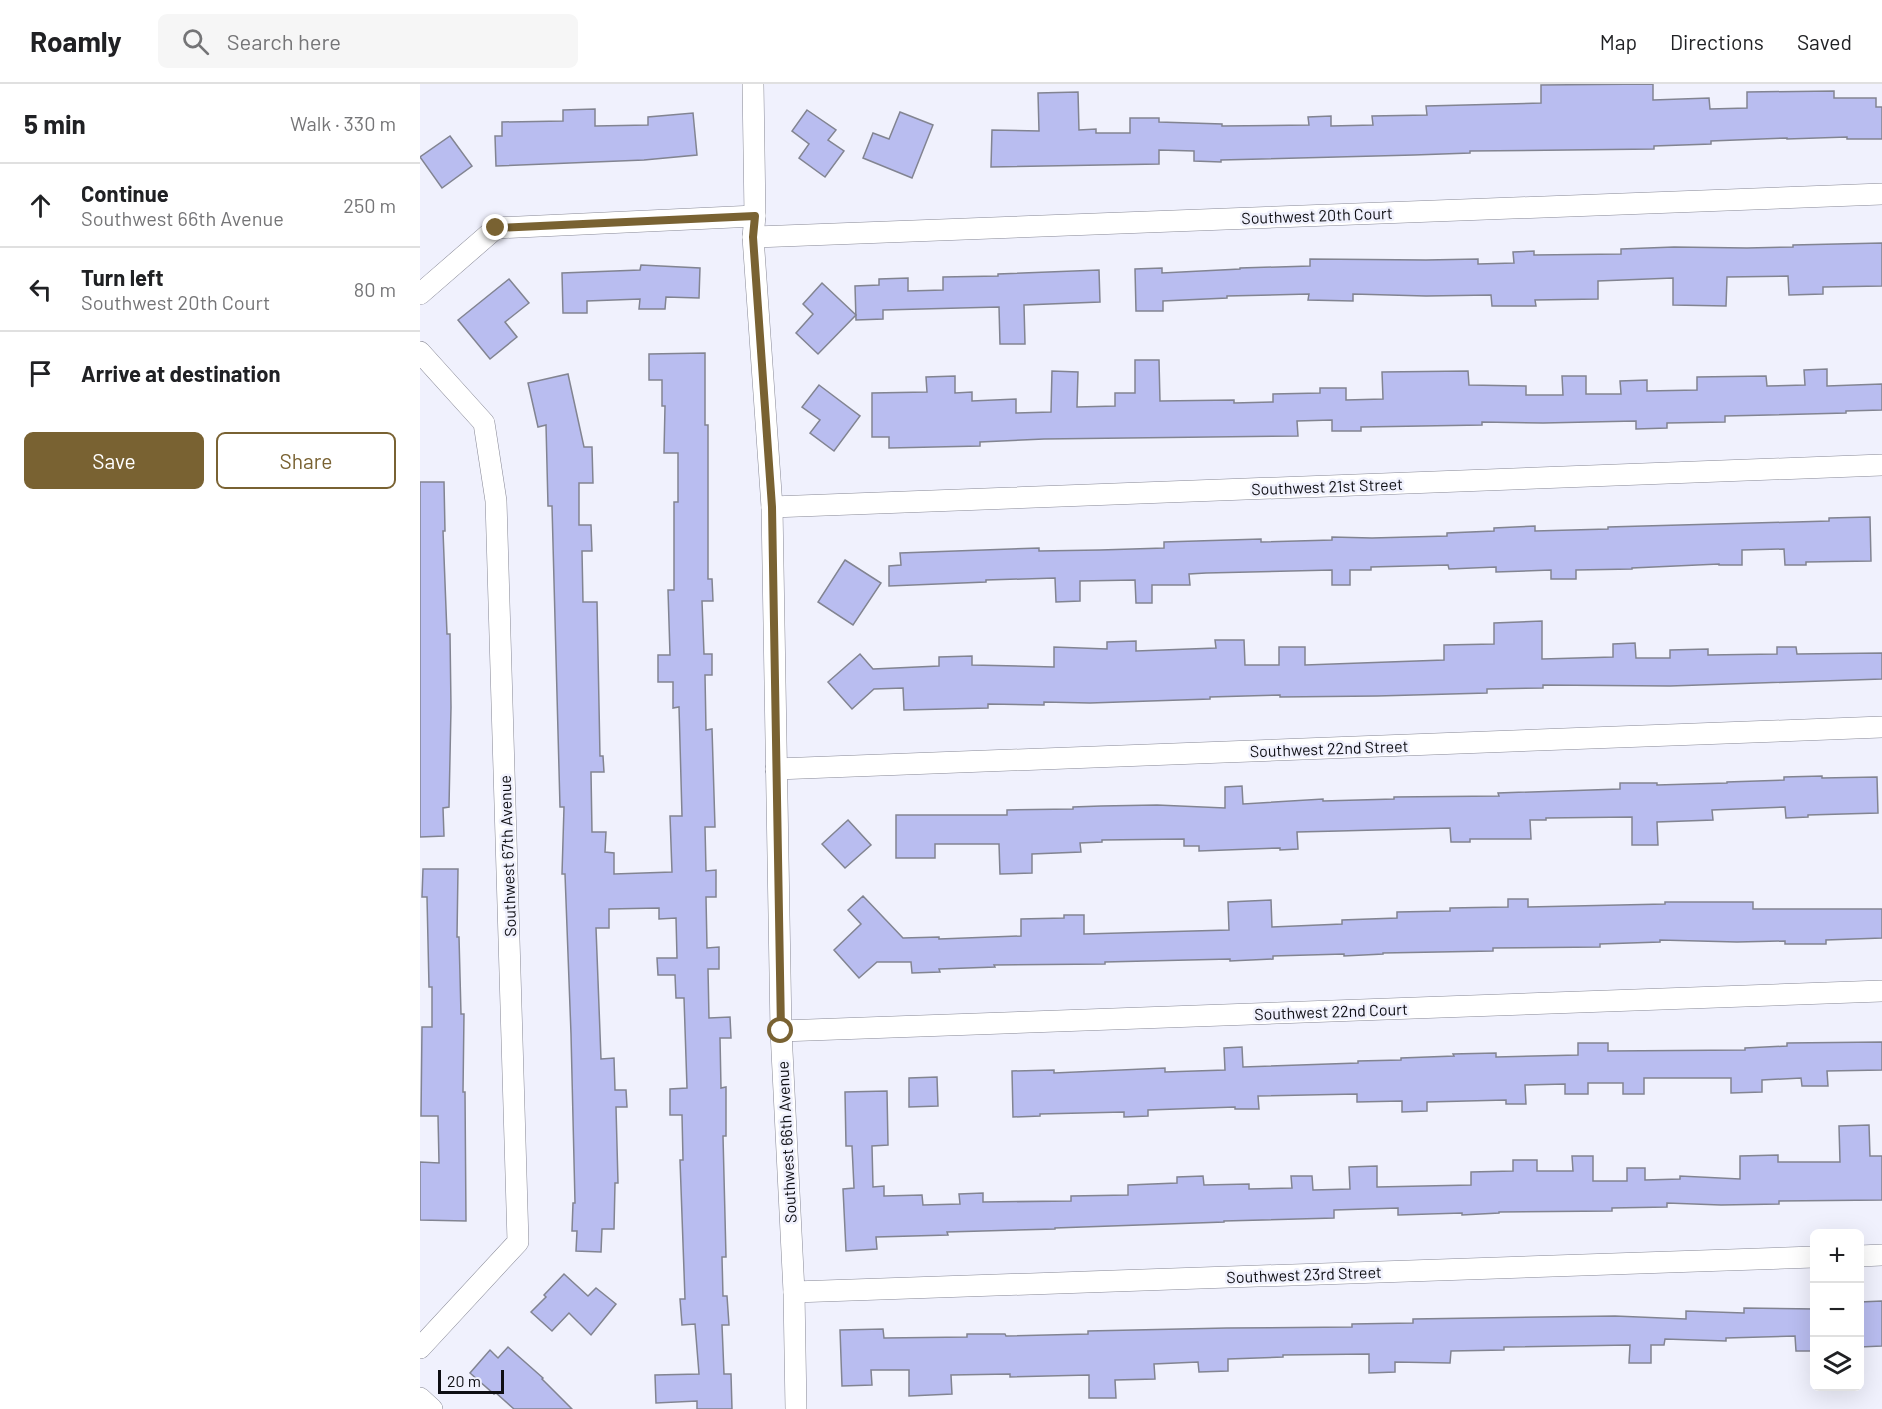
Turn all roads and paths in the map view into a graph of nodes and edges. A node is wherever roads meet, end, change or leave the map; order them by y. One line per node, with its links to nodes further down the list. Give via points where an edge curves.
1 (753, 84): 3 (street, Southwest 66th Avenue)
2 (1882, 194): 4 (street, Southwest 20th Court)
3 (755, 216): 4 (street, Southwest 66th Avenue); 5 (street, via 496,228)
4 (753, 237): 8 (street, Southwest 66th Avenue)
5 (420, 294)
6 (420, 352): 17 (street, Southwest 67th Avenue, via 484,423 496,501 518,1242)
7 (1882, 465): 8 (street, Southwest 21st Street)
8 (772, 507): 10 (street, Southwest 66th Avenue)
9 (1882, 727): 10 (street, Southwest 22nd Street)
10 (776, 770): 12 (street, Southwest 66th Avenue)
11 (1882, 991): 12 (street, Southwest 22nd Court)
12 (781, 1031): 16 (street, Southwest 66th Avenue)
13 (1882, 1255): 14 (street)
14 (1864, 1256)
15 (1810, 1257): 16 (street, Southwest 23rd Street)
16 (794, 1292): 20 (street, Southwest 66th Avenue)
17 (420, 1348)
18 (420, 1398): 19 (street)
19 (432, 1409)
20 (796, 1409)

